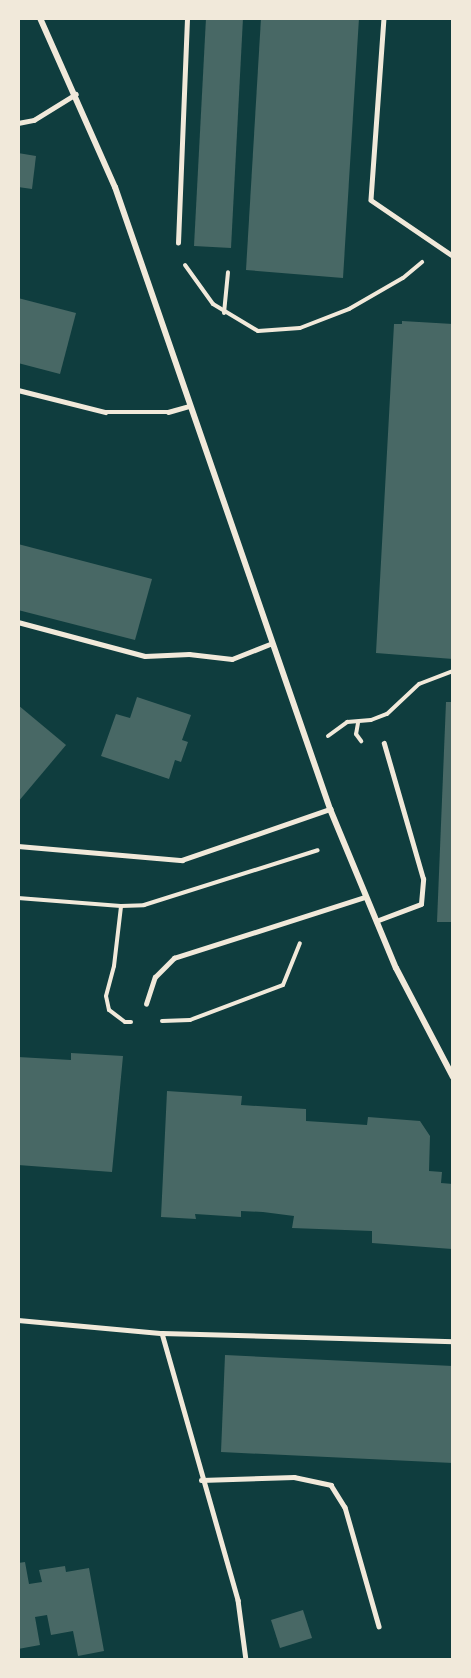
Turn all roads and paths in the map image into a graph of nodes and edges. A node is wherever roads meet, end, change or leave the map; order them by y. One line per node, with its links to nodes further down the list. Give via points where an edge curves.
1 (40, 18): 4 (street)
2 (187, 18): 6 (lane)
3 (384, 18): 7 (lane, via 371,200)
4 (76, 94): 5 (lane, via 34,120); 13 (street, via 111,176)
5 (18, 123)
6 (178, 243)
7 (440, 247): 8 (lane); 11 (path, via 381,292 300,328 258,331)
8 (453, 256)
9 (183, 261): 11 (path, via 198,286)
10 (228, 272): 11 (path)
11 (224, 314)
12 (18, 390): 13 (lane, via 105,412 168,412)
13 (189, 406): 15 (street)
14 (18, 622): 15 (lane, via 145,656 189,654 232,659)
15 (270, 644): 18 (street)
16 (453, 671): 18 (path, via 419,684 387,714 347,722)
17 (384, 744): 24 (lane, via 423,879 421,904)
18 (307, 749): 19 (street)
19 (330, 809): 20 (lane, via 182,860); 21 (street)
20 (18, 846)
21 (365, 897): 24 (street); 25 (lane, via 174,958 155,977)
22 (18, 898): 23 (path)
23 (121, 906)
24 (375, 921): 26 (street)
25 (146, 1004)
26 (453, 1077)
27 (18, 1320): 28 (lane)
28 (162, 1333): 29 (lane); 30 (lane)
29 (453, 1341)
30 (201, 1479): 31 (lane, via 294,1478 332,1485 345,1507); 32 (lane, via 238,1600)
31 (379, 1626)
32 (246, 1660)

